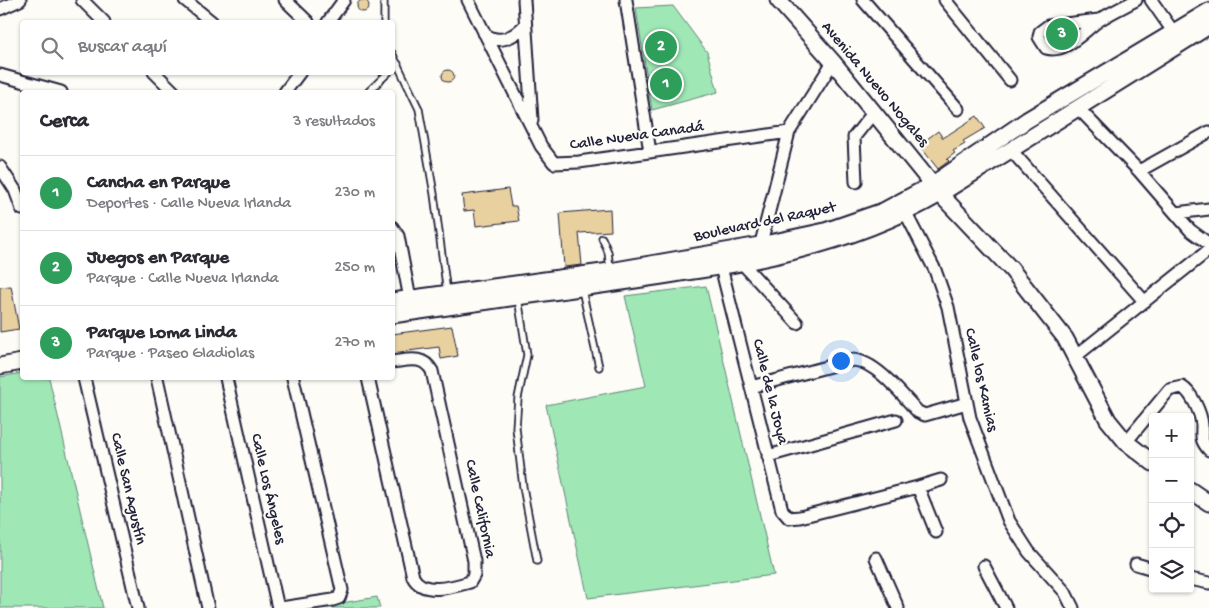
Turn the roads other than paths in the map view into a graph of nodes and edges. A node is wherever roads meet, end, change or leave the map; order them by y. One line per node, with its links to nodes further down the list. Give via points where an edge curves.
1 (20, 0): 15 (street)
2 (82, 0): 17 (street)
3 (185, 0): 18 (street)
4 (285, 0): 19 (street)
5 (344, 0): 20 (street)
6 (384, 0): 21 (lane)
7 (468, 0): 25 (street, Calle Nueva Canadá)
8 (524, 0): 23 (street)
9 (626, 0): 47 (street)
10 (778, 0): 28 (street, Avenida Nuevo Nogales)
11 (863, 0): 41 (street)
12 (945, 0): 35 (street)
13 (1136, 0): 22 (street)
14 (1151, 0): 26 (street)
15 (0, 9)
16 (1209, 11): 26 (street, Boulevard del Raquet)
17 (102, 20)
18 (210, 20)
19 (306, 20)
20 (329, 20)
21 (384, 20)
22 (1099, 20): 22 (street, via 1048,26 1039,37 1046,48 1058,48 1081,36)
23 (525, 25): 25 (street, via 518,33 499,40 490,39); 43 (street)
24 (1209, 26): 26 (street, Boulevard del Raquet)
25 (484, 33): 43 (street, Calle Nueva Canadá)
26 (1177, 38): 40 (street, Boulevard del Raquet); 52 (street, Boulevard del Raquet, via 1027,120)
27 (395, 58): 29 (lane)
28 (833, 62): 42 (street, Avenida Nuevo Nogales); 44 (street)
29 (398, 64): 30 (lane); 67 (lane, via 415,97 420,115)
30 (395, 66)
31 (0, 75): 36 (street)
32 (157, 75): 37 (street)
33 (296, 75): 38 (street)
34 (386, 75): 39 (lane)
35 (1010, 80)
36 (54, 90)
37 (172, 90)
38 (286, 90)
39 (370, 90)
40 (1077, 107): 46 (street, Boulevard del Raquet); 49 (street)
41 (958, 109)
42 (874, 112): 50 (street, via 854,137); 52 (street, Avenida Nuevo Nogales)
43 (532, 126): 47 (street, Calle Nueva Canadá, via 554,163)
44 (789, 132): 47 (street, Calle Nueva Canadá); 60 (street)
45 (1209, 132): 49 (street)
46 (1010, 149): 52 (street, Boulevard del Raquet); 69 (street)
47 (650, 152)
48 (0, 167): 51 (street)
49 (1139, 171): 55 (street)
50 (856, 182)
51 (19, 188)
52 (936, 189): 53 (street, Boulevard del Raquet); 72 (street, Avenida Nuevo Nogales, via 1011,269)
53 (903, 208): 60 (street, Boulevard del Raquet, via 853,236); 83 (street, Calle los Kamias, via 935,270 948,307)
54 (1209, 209): 55 (street)
55 (1176, 213): 58 (street, via 1197,237)
56 (395, 232): 66 (street)
57 (602, 238): 63 (lane, via 608,252)
58 (1209, 244)
59 (1209, 250): 69 (street)
60 (759, 253): 61 (street, Boulevard del Raquet); 63 (street, Boulevard del Raquet)
61 (742, 263): 62 (street, Boulevard del Raquet); 71 (street)
62 (721, 267): 64 (street, Boulevard del Raquet); 82 (street, Calle de la Joya)
63 (610, 271): 67 (street, Boulevard del Raquet)
64 (582, 288): 65 (street, Boulevard del Raquet); 76 (lane)
65 (518, 296): 67 (street, Boulevard del Raquet); 96 (lane, via 527,355 516,428 522,487)
66 (410, 299): 67 (street, Boulevard del Raquet); 68 (street, Boulevard del Raquet)
67 (448, 300): 70 (street, Boulevard del Raquet)
68 (395, 301)
69 (1144, 301): 72 (street)
70 (395, 314)
71 (796, 323)
72 (1076, 356): 86 (street, Avenida Nuevo Nogales, via 1108,420)
73 (20, 362): 75 (street)
74 (395, 362): 81 (street, Calle California, via 420,359 428,362 432,371 474,561 474,575 470,582 428,589 417,584 413,577)
75 (0, 366)
76 (599, 367)
77 (84, 380): 102 (street, Calle San Agustín)
78 (156, 380): 103 (street)
79 (226, 380): 104 (street, Calle Los Ángeles)
80 (293, 380): 104 (street, via 342,594 333,600)
81 (368, 380)
82 (751, 388): 83 (street, via 860,360 874,368 918,412 925,415); 88 (street, Calle de la Joya)
83 (967, 403): 107 (street, Calle los Kamias, via 981,452 1009,521 1029,552 1065,592)
84 (896, 420): 88 (street)
85 (1205, 421): 86 (street, via 1188,390 1176,387 1165,393); 87 (street, via 1200,436)
86 (1126, 442): 89 (street, Avenida Nuevo Nogales)
87 (1209, 450)
88 (768, 456): 91 (street, Calle de la Joya, via 782,510 789,518)
89 (1149, 460)
90 (940, 480): 91 (street)
91 (918, 487): 94 (street)
92 (1194, 493): 93 (street)
93 (1209, 503)
94 (936, 532)
95 (876, 558): 105 (street)
96 (537, 561)
97 (1136, 564): 99 (street)
98 (984, 566): 106 (street)
99 (1149, 568)
100 (1194, 580): 101 (street)
101 (1209, 583)
102 (138, 608)
103 (208, 608)
104 (279, 608)
105 (898, 608)
106 (1006, 608)
107 (1073, 608)

